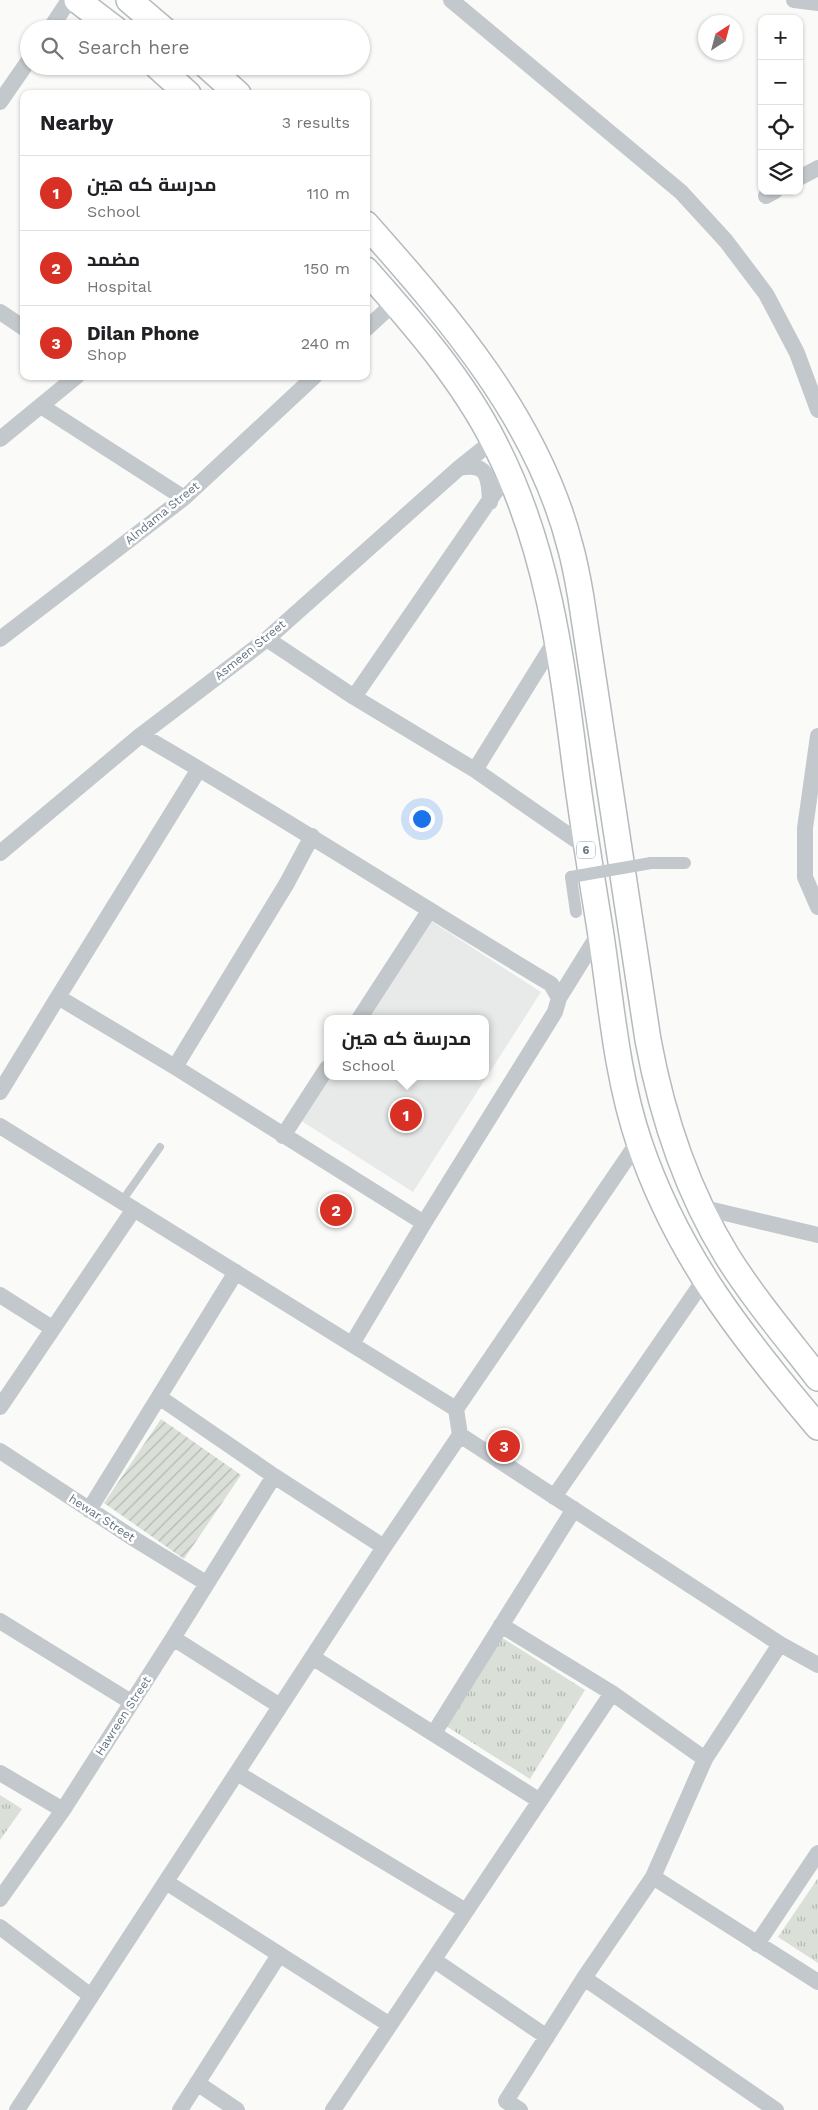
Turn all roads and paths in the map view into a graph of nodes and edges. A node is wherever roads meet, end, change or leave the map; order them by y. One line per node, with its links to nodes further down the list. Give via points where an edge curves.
1 (70, 0): 7 (street)
2 (77, 0): 8 (main road)
3 (129, 0): 9 (main road)
4 (451, 0): 31 (street, via 681,192 726,241 766,294 797,353)
5 (794, 0): 6 (street)
6 (818, 3)
7 (56, 20)
8 (103, 20)
9 (152, 20)
10 (20, 73): 15 (street)
11 (166, 75): 13 (main road)
12 (217, 75): 14 (main road)
13 (181, 90)
14 (234, 90)
15 (0, 102)
16 (818, 168): 17 (street)
17 (803, 176)
18 (370, 229): 23 (main road)
19 (370, 275): 20 (main road, 6)
20 (394, 303): 24 (street); 25 (main road, 6)
21 (0, 312): 22 (street)
22 (20, 321)
23 (450, 322): 25 (main road); 26 (main road)
24 (370, 325)
25 (424, 340): 29 (main road, 6)
26 (482, 365): 29 (main road); 65 (main road, via 529,442 554,498 570,545 656,1081 666,1122)
27 (72, 380): 30 (street)
28 (311, 380): 36 (street, Alndama Street)
29 (456, 383): 33 (main road, 6)
30 (41, 406): 32 (street); 36 (street)
31 (818, 410)
32 (0, 439)
33 (494, 440): 34 (street, Asmeen Street); 35 (main road, 6)
34 (460, 468): 37 (street, via 474,466 484,472 489,482); 40 (street, Asmeen Street)
35 (509, 472): 37 (street); 38 (main road, 6, via 538,552)
36 (184, 498): 39 (street, Alndama Street)
37 (490, 502): 41 (street)
38 (557, 638): 45 (street); 47 (main road, 6)
39 (0, 639)
40 (267, 639): 41 (street); 42 (street, Asmeen Street)
41 (354, 697): 45 (street)
42 (141, 735): 44 (street); 48 (street, Asmeen Street)
43 (818, 736): 50 (street, via 805,828 806,876)
44 (199, 769): 46 (street); 54 (street)
45 (475, 770): 47 (street)
46 (312, 836): 51 (street); 57 (street)
47 (586, 847): 53 (main road, 6)
48 (0, 853)
49 (686, 863): 52 (street, bridge, via 651,862 572,876)
50 (818, 907)
51 (430, 911): 55 (street, via 551,984); 56 (street)
52 (576, 912)
53 (600, 932): 55 (street); 62 (main road, 6, via 619,1056)
54 (58, 997): 57 (street); 59 (street)
55 (559, 998): 66 (street, via 555,1012)
56 (362, 1015)
57 (175, 1067): 61 (street)
58 (324, 1073): 61 (street)
59 (0, 1092)
60 (0, 1126): 64 (street)
61 (283, 1136): 66 (street)
62 (638, 1142): 69 (main road, 6, via 675,1229); 76 (street)
63 (160, 1147): 64 (lane)
64 (128, 1205): 68 (street); 71 (street)
65 (700, 1207): 67 (street); 73 (main road, via 744,1283)
66 (424, 1223): 72 (street)
67 (818, 1235)
68 (236, 1272): 72 (street); 74 (street)
69 (704, 1280): 77 (main road, 6, via 756,1352); 81 (street)
70 (0, 1296): 71 (street)
71 (52, 1328): 75 (street)
72 (352, 1344): 76 (street)
73 (818, 1378)
74 (159, 1397): 80 (street); 82 (street)
75 (0, 1407)
76 (456, 1409): 78 (street)
77 (818, 1427)
78 (460, 1435): 81 (street); 84 (street)
79 (0, 1451): 82 (street, hewar Street)
80 (274, 1476): 84 (street); 85 (street, Hawreen Street)
81 (554, 1497): 83 (street)
82 (89, 1510): 85 (street, hewar Street)
83 (574, 1510): 87 (street); 89 (street)
84 (384, 1548): 90 (street)
85 (206, 1583): 88 (street, Hawreen Street)
86 (0, 1621): 93 (street)
87 (501, 1625): 92 (street); 95 (street)
88 (173, 1638): 93 (street, Hawreen Street); 94 (street)
89 (780, 1644): 91 (street); 96 (street)
90 (312, 1657): 94 (street); 95 (street)
91 (818, 1665)
92 (612, 1692): 96 (street); 99 (street)
93 (131, 1702): 100 (street, Hawreen Street)
94 (280, 1706): 98 (street)
95 (434, 1733): 99 (street)
96 (705, 1760): 102 (street)
97 (0, 1773): 100 (street)
98 (237, 1773): 103 (street); 105 (street)
99 (540, 1801): 105 (street)
100 (63, 1810): 104 (street, Hawreen Street)
101 (818, 1852): 107 (street)
102 (653, 1877): 107 (street); 110 (street)
103 (166, 1882): 108 (street); 112 (street)
104 (0, 1899)
105 (466, 1911): 109 (street)
106 (0, 1928): 112 (street)
107 (757, 1944): 111 (street)
108 (279, 1955): 113 (street); 115 (street)
109 (434, 1960): 113 (street); 114 (street)
110 (584, 1978): 114 (street); 121 (street)
111 (818, 1982)
112 (92, 1996): 117 (street)
113 (390, 2025): 120 (street)
114 (546, 2037): 116 (street)
115 (197, 2083): 118 (street); 119 (street)
116 (509, 2107)
117 (17, 2110)
118 (180, 2110)
119 (237, 2110)
120 (333, 2110)
121 (776, 2110)

